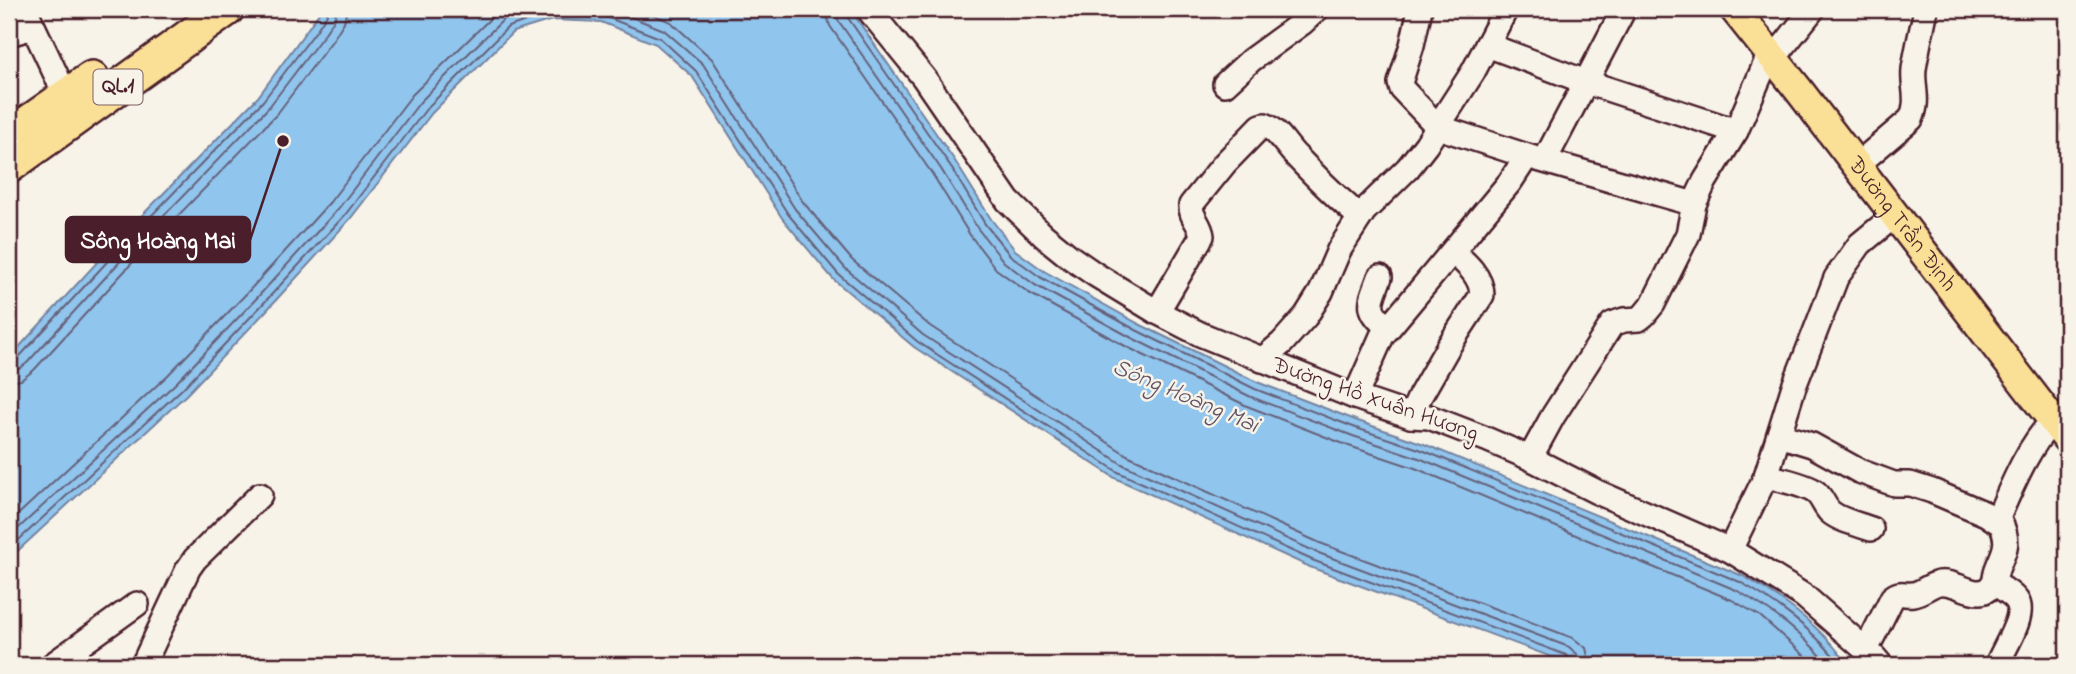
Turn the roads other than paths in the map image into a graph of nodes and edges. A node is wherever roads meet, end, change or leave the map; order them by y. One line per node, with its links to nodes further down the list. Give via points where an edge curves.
1 (192, 9): 17 (highway, QL.1)
2 (227, 9): 22 (highway, QL.1)
3 (869, 9): 29 (street, Đường Hồ Xuân Hương, via 1008,201 1070,257)
4 (1317, 9): 16 (street)
5 (1420, 9): 18 (street, via 1400,83)
6 (1506, 9): 13 (street)
7 (1623, 9): 15 (street)
8 (1734, 9): 14 (main road, Đường Trần Định)
9 (1813, 9): 14 (street)
10 (1926, 9): 23 (street, via 1914,72 1916,109 1911,119)
11 (29, 18): 12 (street); 17 (street)
12 (9, 34)
13 (1487, 45): 15 (street); 18 (street)
14 (1772, 56): 19 (street); 23 (main road, Đường Trần Định)
15 (1586, 82): 19 (street); 21 (street)
16 (1225, 84)
17 (66, 96): 20 (highway, QL.1)
18 (1438, 127): 21 (street); 26 (street, via 1408,168)
19 (1736, 131): 24 (street)
20 (9, 136)
21 (1536, 158): 24 (street); 27 (street, via 1510,182)
22 (9, 166)
23 (1857, 166): 25 (main road, Đường Trần Định)
24 (1694, 204): 36 (street, via 1688,233 1653,304 1639,319 1616,322 1608,329)
25 (1895, 215): 34 (main road, Đường Trần Định); 35 (street, via 1860,244 1836,278)
26 (1360, 216): 29 (street, via 1292,153 1272,128 1261,126 1191,205 1202,236); 31 (street, via 1306,316)
27 (1453, 252): 30 (street); 33 (street, via 1475,274 1482,295)
28 (1380, 277): 30 (street, via 1371,308)
29 (1157, 312): 31 (street, Đường Hồ Xuân Hương)
30 (1388, 328): 32 (street)
31 (1262, 360): 32 (street, Đường Hồ Xuân Hương)
32 (1355, 397): 33 (street, Đường Hồ Xuân Hương)
33 (1410, 416): 36 (street, Đường Hồ Xuân Hương, via 1429,417)
34 (2061, 425): 39 (street, via 2040,434)
35 (1779, 435): 37 (street); 39 (street, via 1812,445 1860,471 1932,491)
36 (1530, 458): 41 (street, Đường Hồ Xuân Hương)
37 (1766, 476): 40 (street, via 1814,491 1831,513); 41 (street)
38 (260, 495): 46 (street, via 188,569)
39 (1997, 520): 42 (street, via 2006,541)
40 (1871, 529)
41 (1730, 550): 44 (street, Đường Hồ Xuân Hương, via 1804,596)
42 (1995, 580): 44 (street, via 1982,592 1940,583 1914,594 1895,594); 47 (street, via 2020,609)
43 (137, 604): 45 (street)
44 (1874, 658)
45 (52, 665)
46 (143, 665)
47 (1997, 665)

